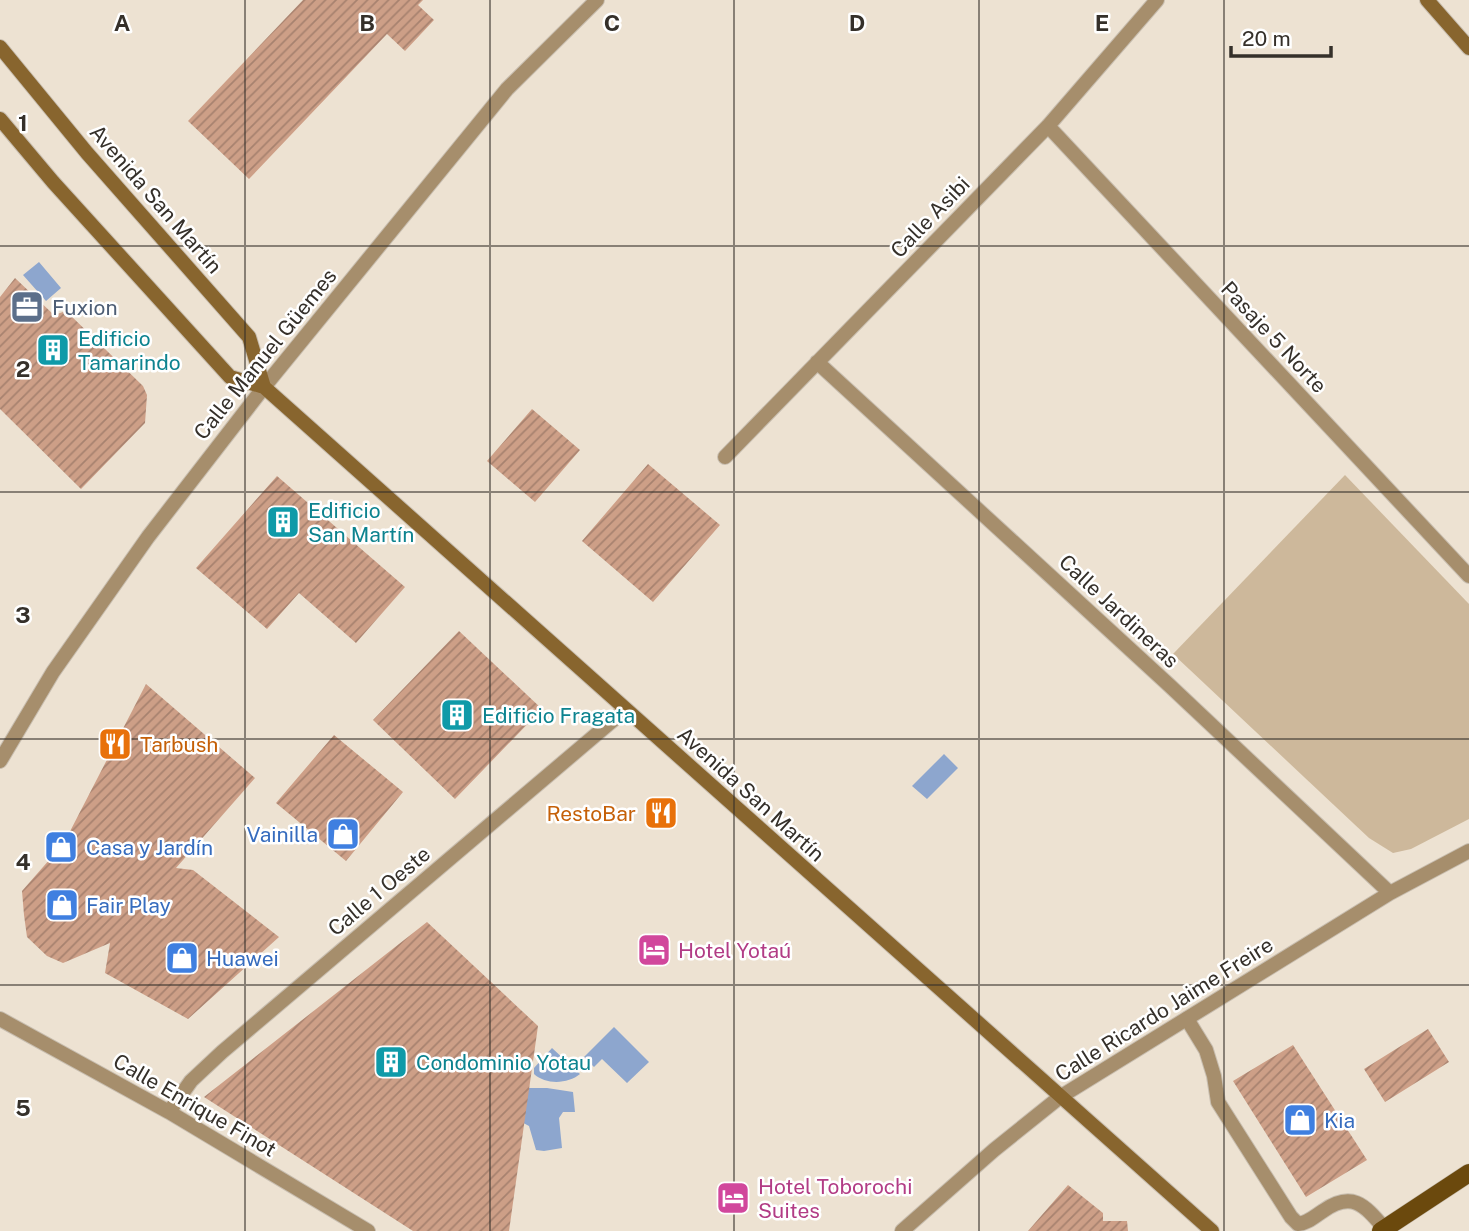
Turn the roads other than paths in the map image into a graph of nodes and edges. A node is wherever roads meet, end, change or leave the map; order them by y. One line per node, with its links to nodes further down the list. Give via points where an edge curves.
1 (597, 0): 9 (street, Calle Manuel Güemes, via 507,89)
2 (1157, 0): 7 (street, Calle Asibi)
3 (1427, 0): 5 (main road)
4 (0, 47): 9 (main road, Avenida San Martín, via 249,337)
5 (1469, 48)
6 (0, 119): 9 (main road, Avenida San Martín, via 230,377)
7 (1048, 126): 8 (street, Calle Asibi); 11 (street, Pasaje 5 Norte)
8 (817, 362): 10 (street, Calle Asibi); 15 (street, Calle Jardineras)
9 (264, 387): 12 (main road, Avenida San Martín); 13 (street, Calle Manuel Güemes, via 148,537 53,672)
10 (725, 457)
11 (1469, 576)
12 (625, 710): 18 (main road, Avenida San Martín); 19 (street, Calle 1 Oeste, via 222,1052 191,1081)
13 (0, 761)
14 (1469, 851): 15 (street, Calle Ricardo Jaime Freire)
15 (1390, 893): 17 (street, Calle Ricardo Jaime Freire)
16 (0, 1019): 19 (street, Calle Enrique Finot)
17 (1186, 1019): 18 (street, Calle Ricardo Jaime Freire); 21 (street, via 1206,1049 1217,1102 1291,1217 1298,1224 1305,1223 1347,1200 1364,1205)
18 (1060, 1097): 23 (street, Calle Ricardo Jaime Freire); 24 (main road, Avenida San Martín)
19 (169, 1112): 22 (street, Calle Enrique Finot)
20 (1469, 1173): 21 (main road)
21 (1383, 1230)
22 (368, 1231)
23 (902, 1231)
24 (1212, 1231)

